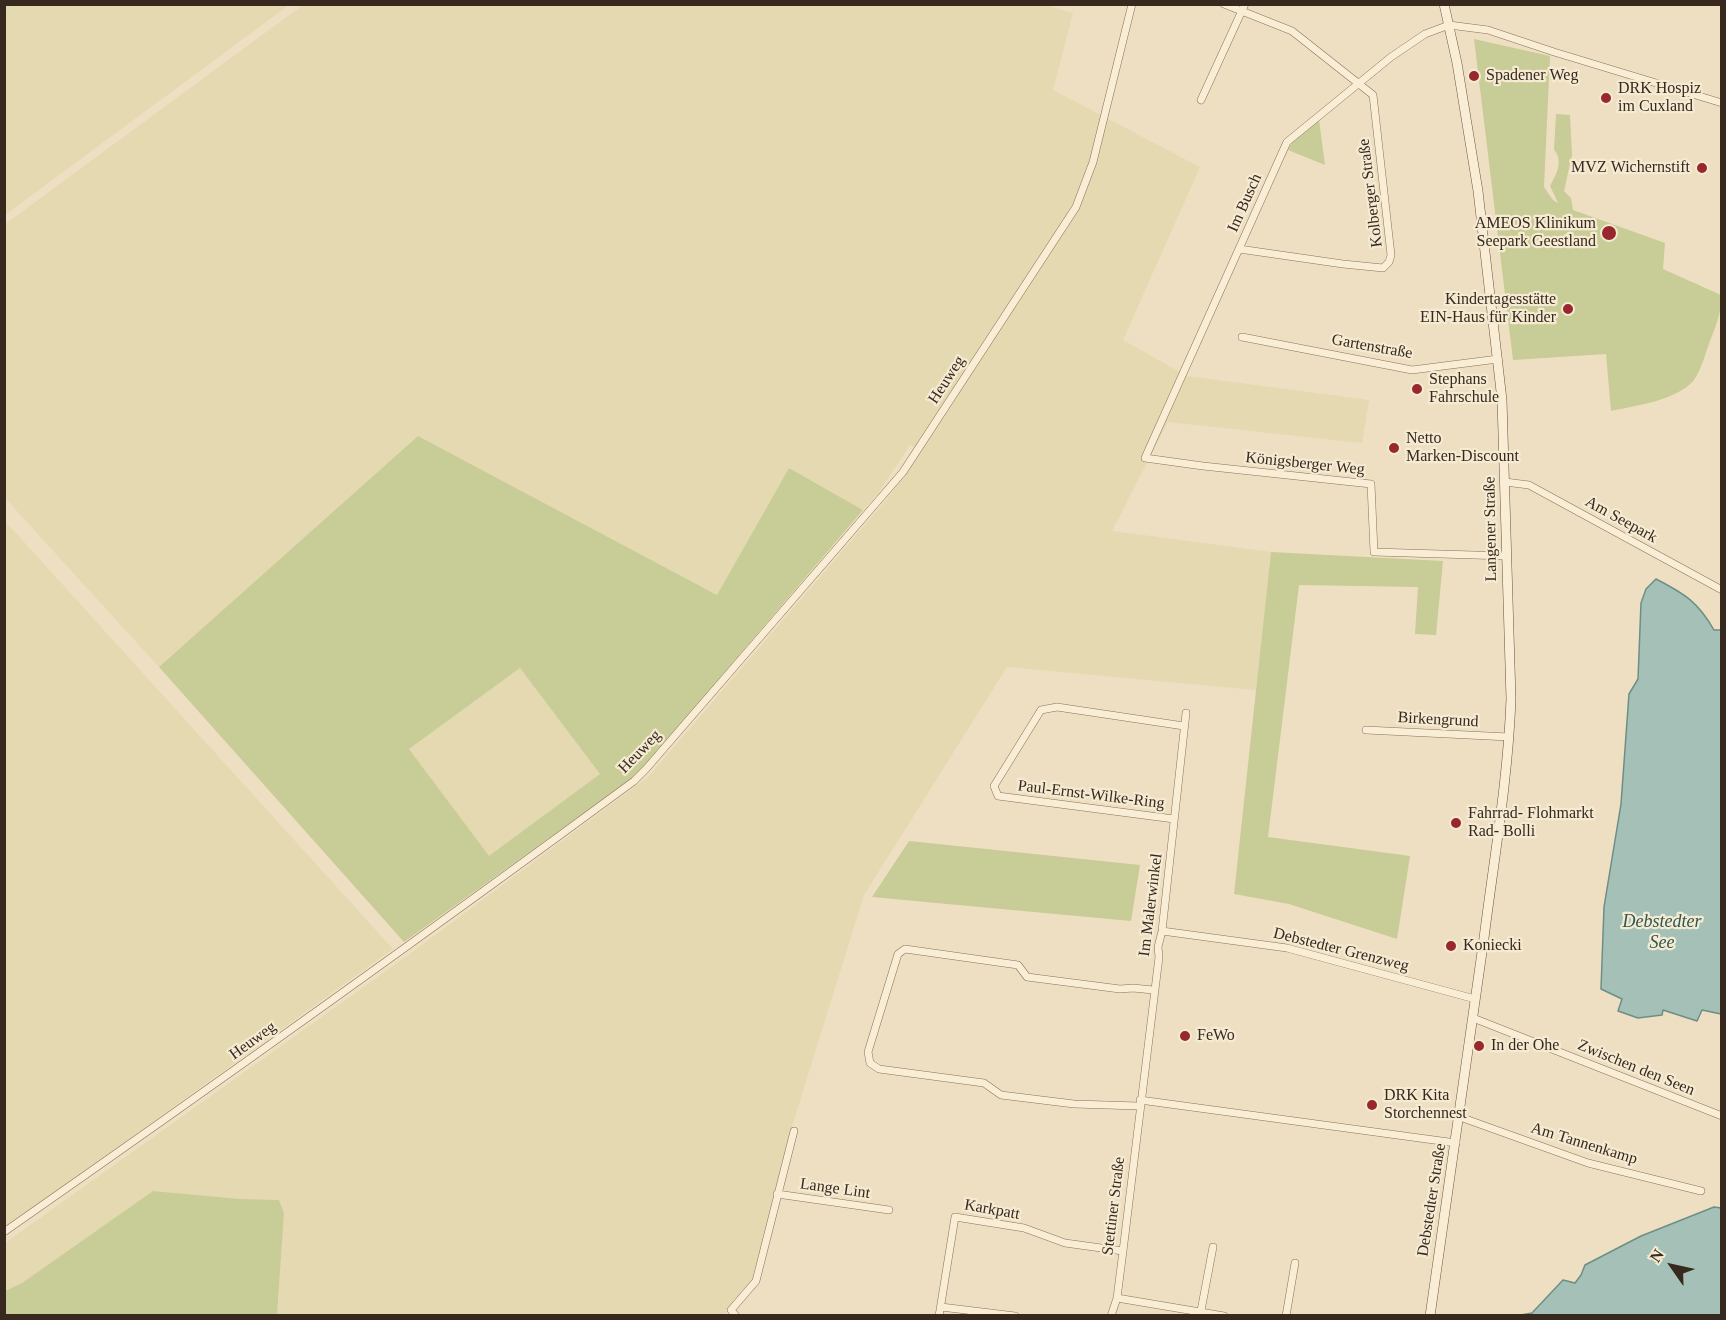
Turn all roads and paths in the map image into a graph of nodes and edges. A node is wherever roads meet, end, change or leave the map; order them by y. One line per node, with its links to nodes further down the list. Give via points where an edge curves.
1 (1132, 4): 33 (street, Heuweg, via 1093,162 1076,207 903,472 641,774 200,1095)
2 (1224, 4): 4 (street)
3 (1444, 4): 5 (main road, Langener Straße)
4 (1243, 7): 6 (street, via 1292,31); 7 (street)
5 (1449, 25): 6 (street, Im Busch, via 1425,34); 8 (street, via 1488,30); 11 (main road, Langener Straße, via 1478,191)
6 (1357, 83): 9 (street, Im Busch, via 1287,142); 9 (street, Kolberger Straße, via 1373,95 1389,262 1383,268)
7 (1201, 100)
8 (1722, 103)
9 (1239, 249): 12 (street, Im Busch)
10 (1242, 338): 11 (street, Gartenstraße, via 1412,370)
11 (1498, 359): 13 (main road, Langener Straße)
12 (1145, 458): 14 (street, Königsberger Weg, via 1371,484 1374,552)
13 (1505, 482): 14 (main road, Langener Straße); 15 (street, Am Seepark, via 1529,485)
14 (1507, 556): 19 (main road, Langener Straße)
15 (1722, 590)
16 (1186, 713): 17 (street, Im Malerwinkel)
17 (1184, 726): 20 (street, Im Malerwinkel); 20 (street, Paul-Ernst-Wilke-Ring, via 1057,707 1041,710 994,786 998,796)
18 (1366, 730): 19 (street, Birkengrund)
19 (1509, 737): 23 (main road, Langener Straße)
20 (1174, 819): 21 (street, Im Malerwinkel)
21 (1162, 931): 22 (street, Im Malerwinkel); 23 (street, Debstedter Grenzweg, via 1287,948)
22 (1153, 990): 25 (street, Im Malerwinkel); 25 (street, via 1027,977 1018,965 905,949 898,954 868,1052 870,1063 879,1069 984,1083 1001,1095 1074,1104)
23 (1476, 999): 24 (main road, Langener Straße)
24 (1473, 1018): 26 (street, Zwischen den Seen); 27 (main road, Debstedter Straße)
25 (1140, 1103): 29 (street); 35 (street, Stettiner Straße)
26 (1722, 1116)
27 (1460, 1117): 29 (main road, Debstedter Straße); 30 (street, Am Tannenkamp, via 1588,1163)
28 (794, 1131): 31 (street)
29 (1456, 1143): 46 (main road, Debstedter Straße)
30 (1701, 1191)
31 (777, 1194): 32 (street, Lange Lint); 39 (street, via 756,1281)
32 (889, 1210)
33 (4, 1232)
34 (1214, 1247): 40 (street)
35 (1122, 1251): 37 (street, Stettiner Straße); 38 (street, Karkpatt, via 1065,1243 1023,1228 955,1217)
36 (1295, 1263): 45 (street)
37 (1117, 1298): 40 (street); 43 (street, Stettiner Straße)
38 (941, 1307): 41 (street, Karkpatt); 42 (street)
39 (733, 1313)
40 (1201, 1314): 44 (street)
41 (939, 1316)
42 (1014, 1316)
43 (1111, 1316)
44 (1224, 1316)
45 (1286, 1316)
46 (1430, 1316)

